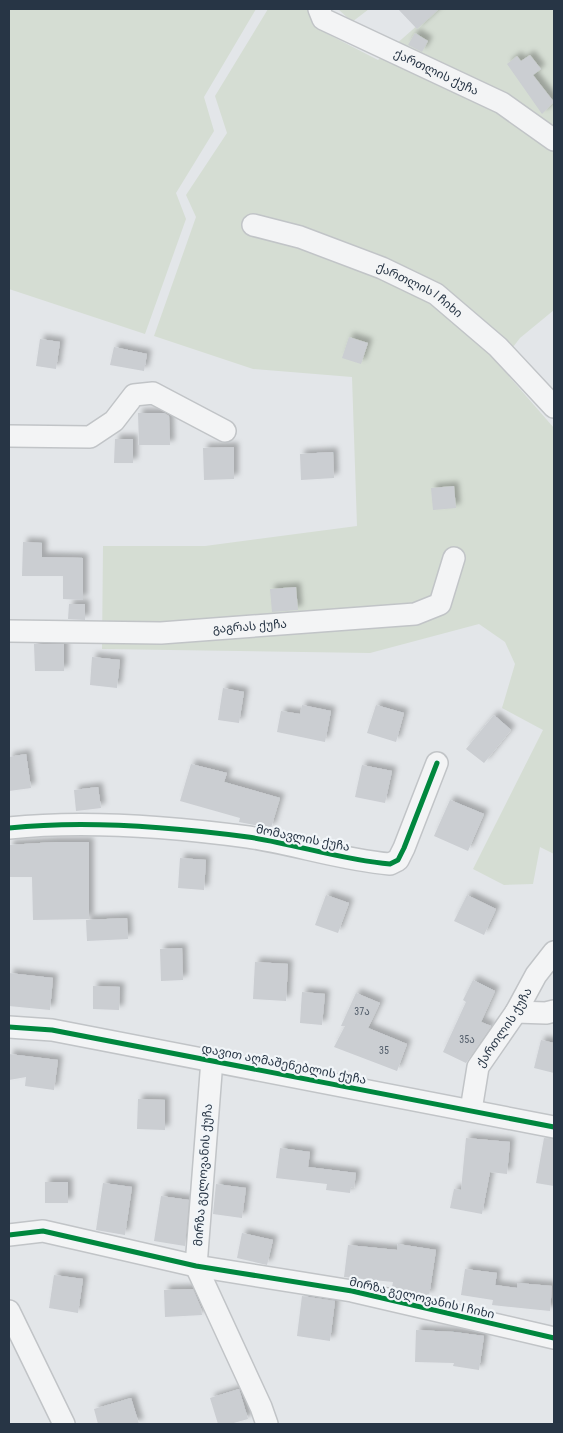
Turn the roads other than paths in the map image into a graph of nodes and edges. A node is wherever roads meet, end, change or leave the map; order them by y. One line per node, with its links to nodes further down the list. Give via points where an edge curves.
1 (319, 9): 2 (street, ქართლის ქუჩა, via 323,19 502,104)
2 (554, 140)
3 (253, 225): 4 (street, ქართლის I ჩიხი, via 300,237 382,268 436,294 498,348)
4 (554, 407)
5 (225, 431): 6 (street, via 153,394 134,394 114,420 90,436)
6 (9, 436)
7 (454, 558): 8 (street, გაგრას ქუჩა, via 440,604 415,614 160,633)
8 (9, 631)
9 (437, 763): 10 (street, მომავლის ქუჩა, via 404,848 398,860 390,864 248,837 118,825 38,824)
10 (9, 828)
11 (554, 952): 13 (street, ქართლის ქუჩა, via 536,975)
12 (554, 1011): 13 (street)
13 (516, 1012): 16 (street, ქართლის ქუჩა, via 478,1067)
14 (9, 1027): 15 (street, დავით აღმაშენებლის ქუჩა, via 52,1030)
15 (212, 1060): 16 (street, დავით აღმაშენებლის ქუჩა); 19 (street, მირზა გელოვანის ქუჩა)
16 (471, 1110): 17 (street, დავით აღმაშენებლის ქუჩა)
17 (554, 1127)
18 (9, 1236): 19 (street, მირზა გელოვანის I ჩიხი, via 43,1231)
19 (196, 1266): 21 (street, მირზა გელოვანის I ჩიხი, via 352,1292); 23 (street, მირზა გელოვანის ქუჩა)
20 (9, 1311): 22 (street)
21 (554, 1338)
22 (64, 1424)
23 (267, 1424)

